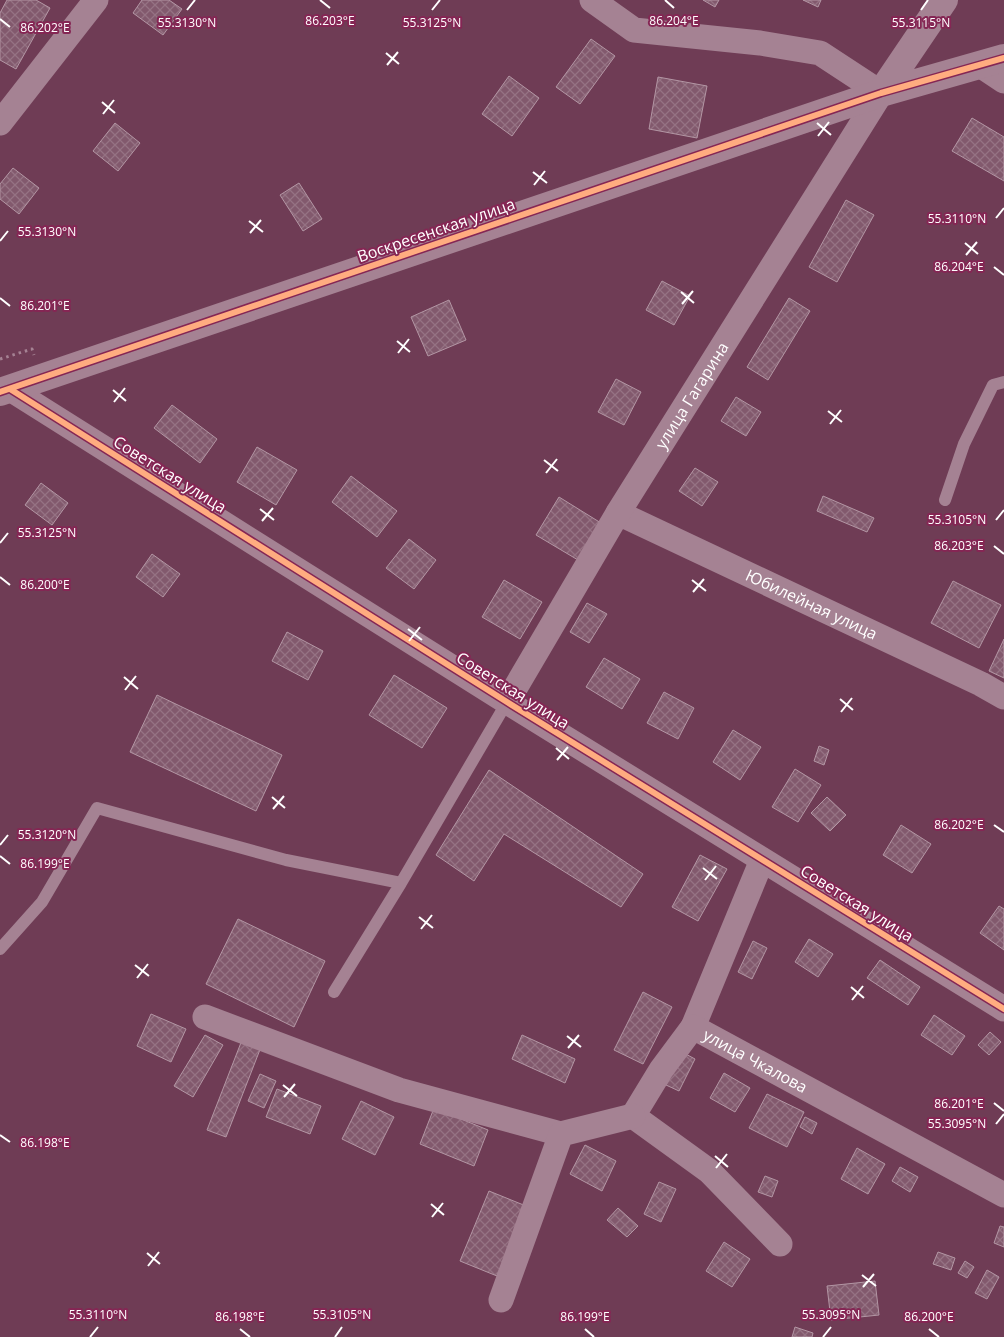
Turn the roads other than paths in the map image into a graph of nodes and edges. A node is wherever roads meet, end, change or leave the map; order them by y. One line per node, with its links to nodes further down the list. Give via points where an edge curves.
1 (96, 0): 7 (street)
2 (592, 0): 6 (street, via 634,30 760,43 820,53)
3 (944, 0): 6 (street, улица Гагарина)
4 (992, 62): 5 (street); 6 (street)
5 (1004, 81)
6 (881, 93): 9 (street, Воскресенская улица); 11 (street, улица Гагарина)
7 (0, 123)
8 (1004, 382): 10 (lane, via 994,385 964,444)
9 (5, 391): 13 (street, Советская улица)
10 (945, 500)
11 (618, 513): 12 (street, Юбилейная улица); 13 (street, улица Гагарина)
12 (1004, 697)
13 (507, 702): 14 (street, Советская улица); 15 (lane)
14 (762, 860): 18 (street, Советская улица); 20 (street)
15 (401, 883): 16 (lane, via 286,860 97,808 42,902); 17 (lane)
16 (0, 949)
17 (334, 992)
18 (1004, 1010)
19 (204, 1017): 22 (street, via 399,1090)
20 (693, 1027): 21 (street, улица Чкалова); 23 (street, улица Чкалова)
21 (633, 1116): 22 (street); 24 (street, via 709,1171)
22 (562, 1134): 25 (street)
23 (1004, 1194)
24 (780, 1244)
25 (501, 1300)

